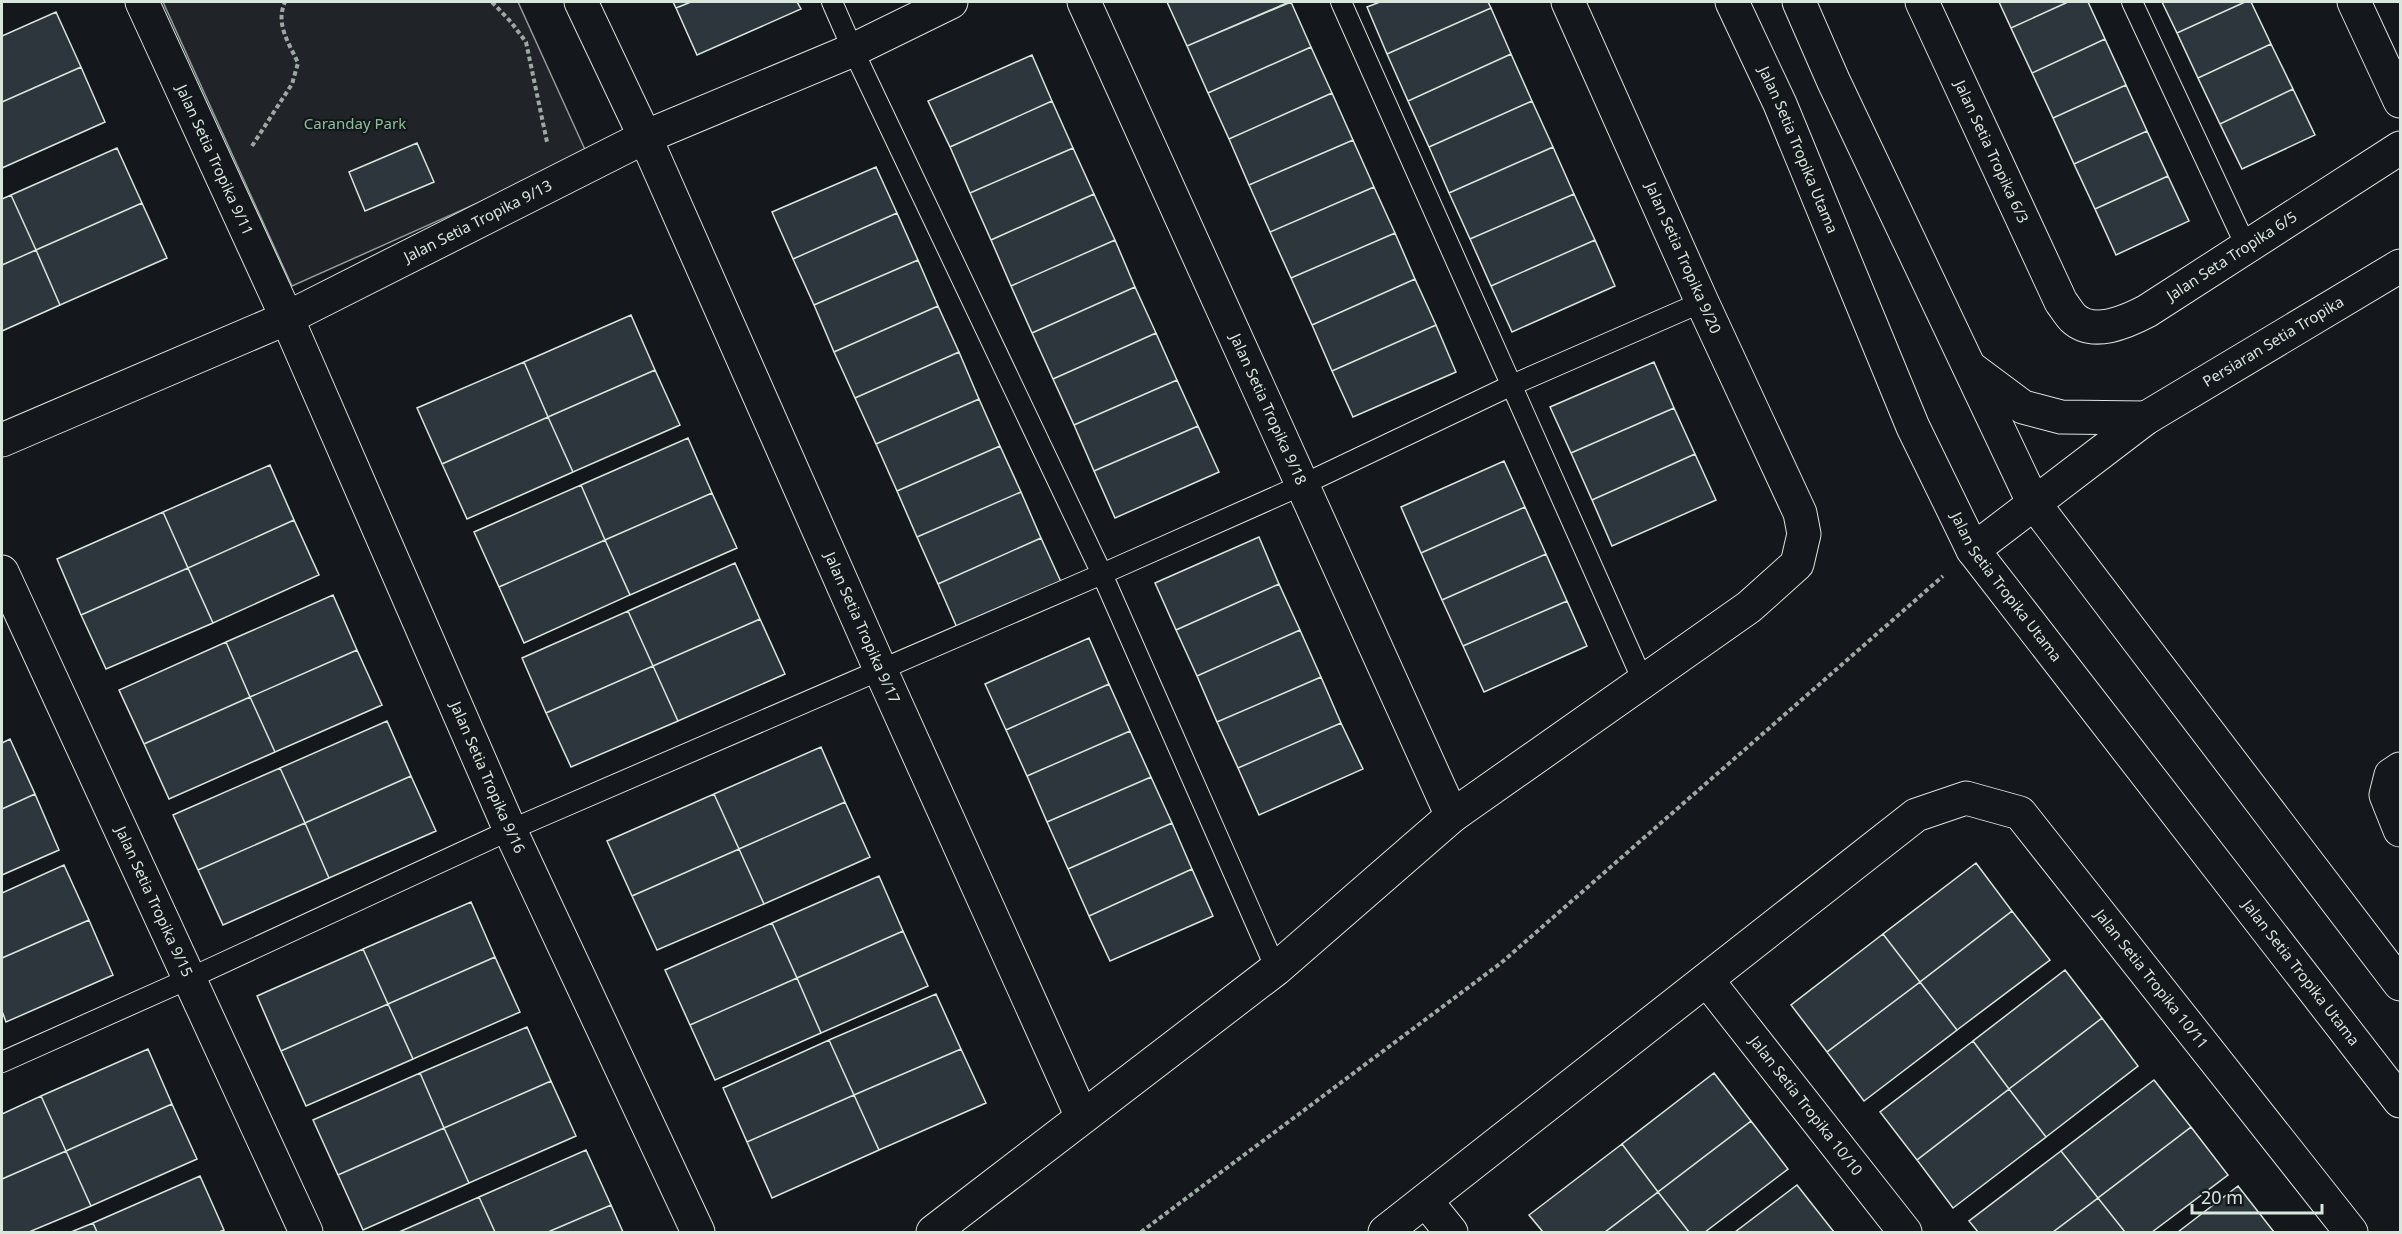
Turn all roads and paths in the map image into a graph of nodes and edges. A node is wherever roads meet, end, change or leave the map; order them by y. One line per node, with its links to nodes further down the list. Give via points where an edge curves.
1 (142, 2): 20 (street, Jalan Setia Tropika 9/11)
2 (285, 2): 20 (path, via 280,12 281,25 298,63 292,84)
3 (492, 2): 19 (path, via 525,42)
4 (581, 2): 17 (street, Jalan Setia Tropika 9/17)
5 (832, 2): 15 (lane)
6 (951, 2): 15 (street, Jalan Setia Tropika 9/13)
7 (1084, 2): 30 (street, Jalan Setia Tropika 9/18)
8 (1341, 2): 27 (lane)
9 (1568, 2): 23 (street, Jalan Setia Tropika 9/20)
10 (1732, 2): 32 (street, Jalan Setia Tropika Utama, via 1780,104 1913,428)
11 (1799, 2): 26 (street)
12 (1922, 2): 24 (street, Jalan Setia Tropika 6/3)
13 (2132, 2): 21 (lane)
14 (2354, 2): 16 (street)
15 (853, 50): 17 (street, Jalan Setia Tropika 9/13); 34 (lane)
16 (2400, 101)
17 (645, 137): 19 (street, Jalan Setia Tropika 9/13); 35 (street, Jalan Setia Tropika 9/17)
18 (2400, 148): 21 (street, Jalan Seta Tropika 6/5)
19 (555, 182): 25 (street, Jalan Setia Tropika 9/13)
20 (226, 186): 25 (street, Jalan Setia Tropika 9/11)
21 (2246, 246): 24 (street, Jalan Seta Tropika 6/5, via 2125,322 2098,328 2075,320)
22 (2400, 266): 28 (street, Persiaran Setia Tropika)
23 (1702, 302): 27 (lane); 36 (street, Jalan Setia Tropika 9/20, via 1800,513 1804,534 1797,564 1749,607)
24 (2061, 302)
25 (287, 318): 29 (street, Jalan Setia Tropika 9/13); 40 (street, Jalan Setia Tropika 9/16)
26 (1968, 366): 28 (street, via 2023,407 2061,417); 31 (street)
27 (1512, 385): 30 (lane); 36 (lane)
28 (2146, 418): 31 (street, Persiaran Setia Tropika)
29 (2, 440)
30 (1302, 485): 34 (lane); 38 (street, Jalan Setia Tropika 9/18)
31 (2033, 502): 32 (street, Persiaran Setia Tropika); 44 (street)
32 (1973, 550): 46 (street, Jalan Setia Tropika Utama); 52 (path, via 1501,963)
33 (2, 572): 42 (street, Jalan Setia Tropika 9/15)
34 (1102, 574): 35 (lane); 41 (lane)
35 (881, 671): 40 (lane); 47 (street, Jalan Setia Tropika 9/17)
36 (1643, 681): 38 (street)
37 (2400, 769): 39 (street, via 2391,775 2386,795)
38 (1452, 816): 41 (street)
39 (2399, 829)
40 (510, 830): 42 (lane); 50 (street, Jalan Setia Tropika 9/16)
41 (1276, 969): 47 (street)
42 (188, 979): 45 (lane); 49 (street, Jalan Setia Tropika 9/15)
43 (1707, 980): 48 (street, Jalan Setia Tropika 10/11); 55 (street, Jalan Setia Tropika 10/10); 56 (street, Jalan Setia Tropika 10/11, via 1916,815 1966,798 2020,813)
44 (2400, 984)
45 (2, 1062)
46 (2400, 1101)
47 (1082, 1118): 51 (street)
48 (1426, 1201): 53 (street, Jalan Setia Tropika 10/11); 54 (street)
49 (306, 1233)
50 (698, 1233)
51 (933, 1233)
52 (1141, 1233)
53 (1385, 1233)
54 (1451, 1233)
55 (1905, 1233)
56 (2351, 1233)

